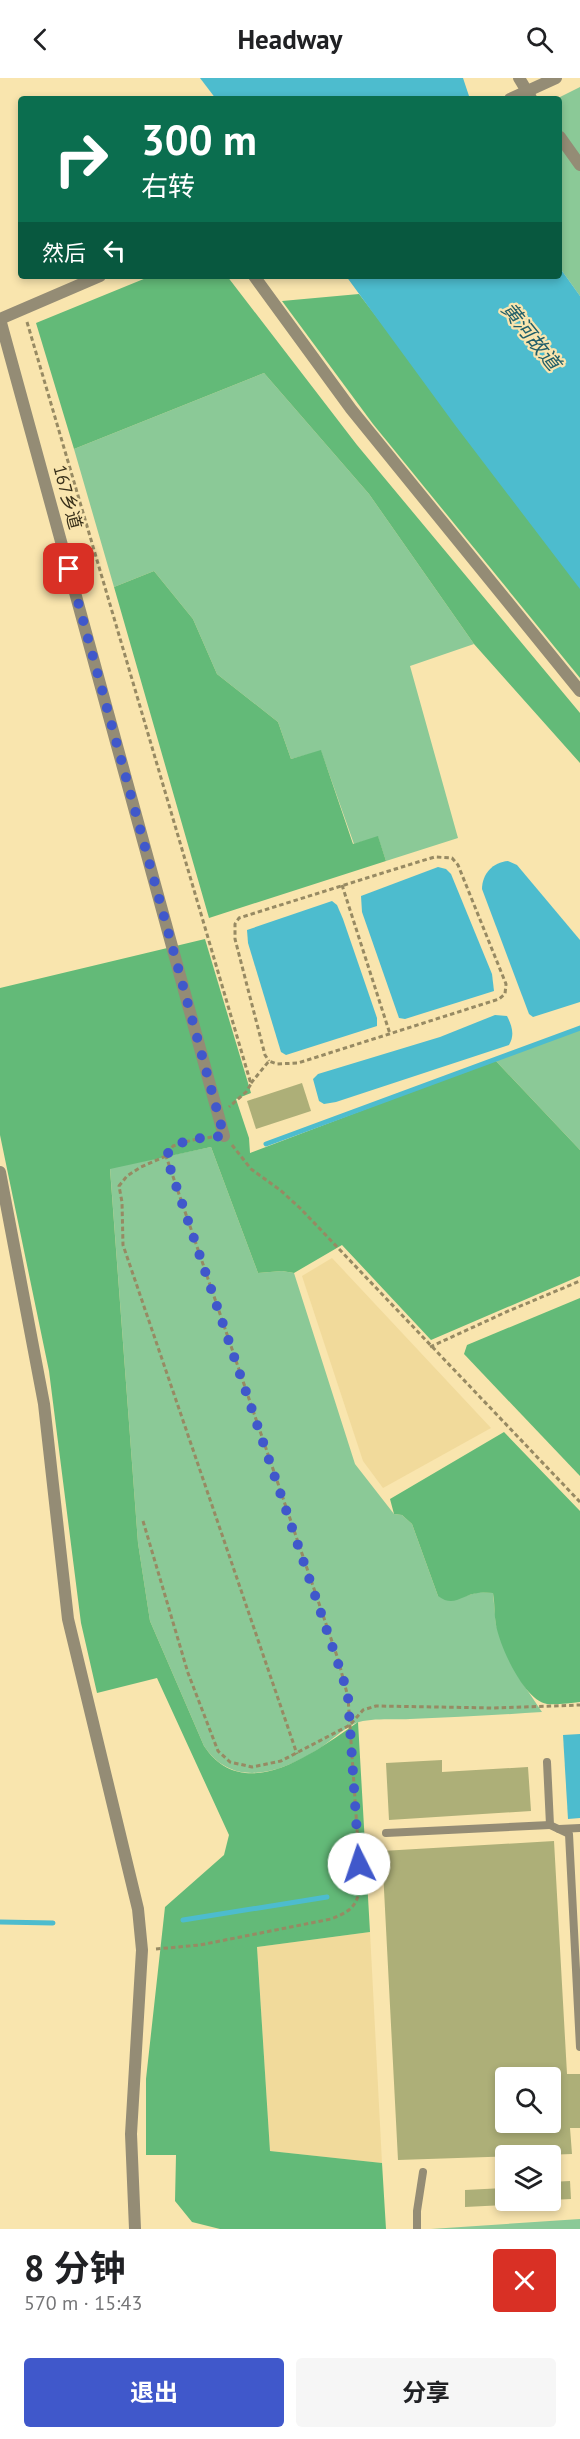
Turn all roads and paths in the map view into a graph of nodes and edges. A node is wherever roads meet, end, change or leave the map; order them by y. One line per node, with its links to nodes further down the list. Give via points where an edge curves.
1 (519, 78): 3 (street)
2 (556, 78): 3 (street)
3 (529, 96)
4 (562, 140): 5 (street)
5 (580, 165)
6 (93, 279): 8 (street)
7 (256, 279): 10 (street, via 351,409)
8 (24, 309): 9 (street); 14 (path)
9 (0, 319): 15 (street, 167乡道)
10 (580, 691)
11 (342, 885): 12 (path); 12 (path, via 435,857 452,858 506,984 505,994 499,999); 13 (path, via 240,918 235,924 235,939)
12 (390, 1034): 13 (path, via 298,1063)
13 (269, 1061): 14 (path)
14 (251, 1083): 15 (path, via 246,1092)
15 (218, 1114): 16 (street, 167乡道)
16 (224, 1136): 17 (path, via 173,1146); 20 (path, via 251,1169 300,1208)
17 (166, 1156): 24 (path, via 338,1659 348,1697); 25 (path, via 141,1167 119,1186 123,1245)
18 (0, 1172): 32 (street, via 44,1404 68,1619 138,1910)
19 (580, 1281): 20 (path)
20 (430, 1347): 21 (path)
21 (580, 1502)
22 (143, 1521): 25 (path, via 188,1673 218,1750 230,1762 252,1767)
23 (580, 1705): 24 (path, via 376,1706 363,1710)
24 (350, 1725): 25 (path); 32 (path, via 361,1887 350,1911 331,1919 200,1946)
25 (297, 1754)
26 (547, 1762): 27 (lane)
27 (550, 1825): 29 (lane); 30 (lane)
28 (580, 1828): 29 (lane)
29 (559, 1829): 31 (lane, via 570,1834)
30 (386, 1833)
31 (576, 1884): 33 (lane)
32 (142, 1950): 35 (street, via 131,2134)
33 (580, 2047)
34 (423, 2172): 36 (lane)
35 (135, 2229)
36 (417, 2229)

